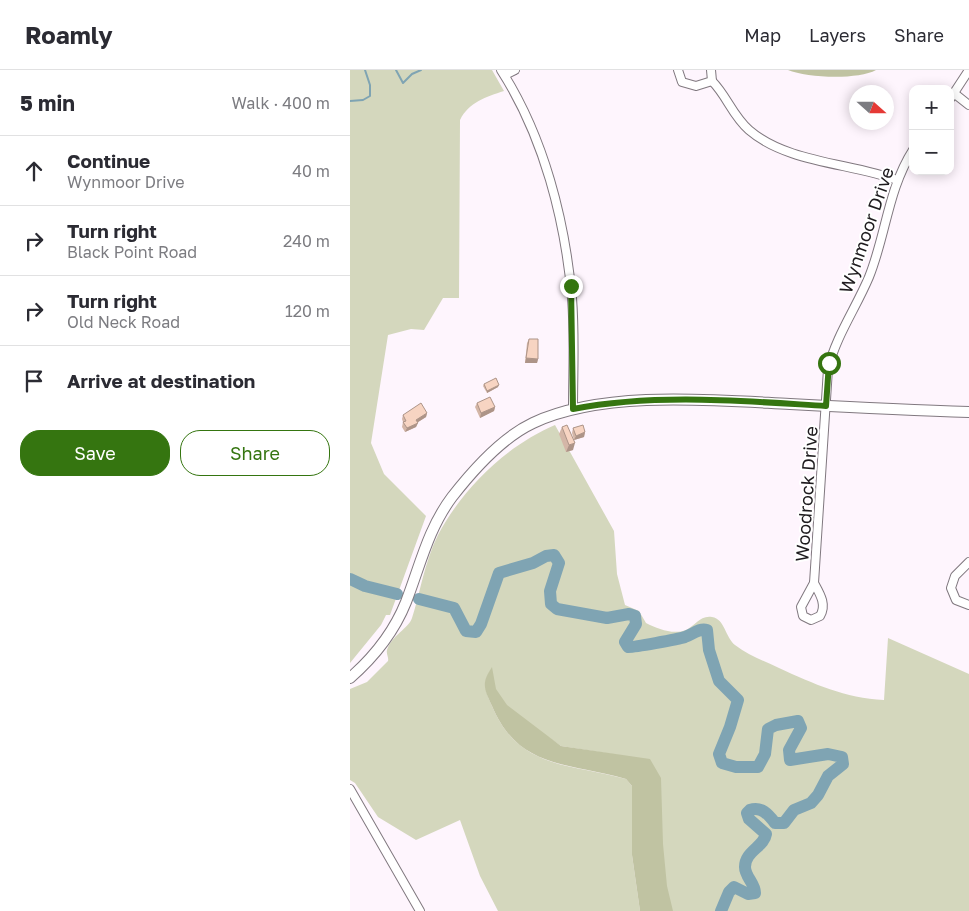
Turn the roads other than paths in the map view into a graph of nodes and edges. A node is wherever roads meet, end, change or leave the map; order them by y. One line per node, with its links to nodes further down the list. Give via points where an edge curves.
1 (515, 70): 5 (street)
2 (678, 70): 6 (street, via 680,79 690,86)
3 (711, 70): 6 (street)
4 (969, 70): 7 (street)
5 (503, 73): 13 (street, via 540,150 562,229 572,299)
6 (712, 81): 11 (street, via 738,119 759,138 788,151)
7 (954, 94)
8 (954, 98): 9 (street)
9 (969, 105)
10 (909, 158): 11 (street, Wynmoor Drive)
11 (897, 180): 12 (street, Wynmoor Drive, via 869,277 831,356)
12 (826, 406): 13 (main road, via 682,400); 14 (main road); 16 (street, Woodrock Drive)
13 (573, 409): 18 (main road, via 538,421 512,436 459,488 432,529 406,603 387,638)
14 (969, 412)
15 (969, 562): 17 (street, via 955,576 951,588 956,600)
16 (814, 584)
17 (969, 605)
18 (350, 678)
19 (350, 789): 20 (street)
20 (420, 911)

